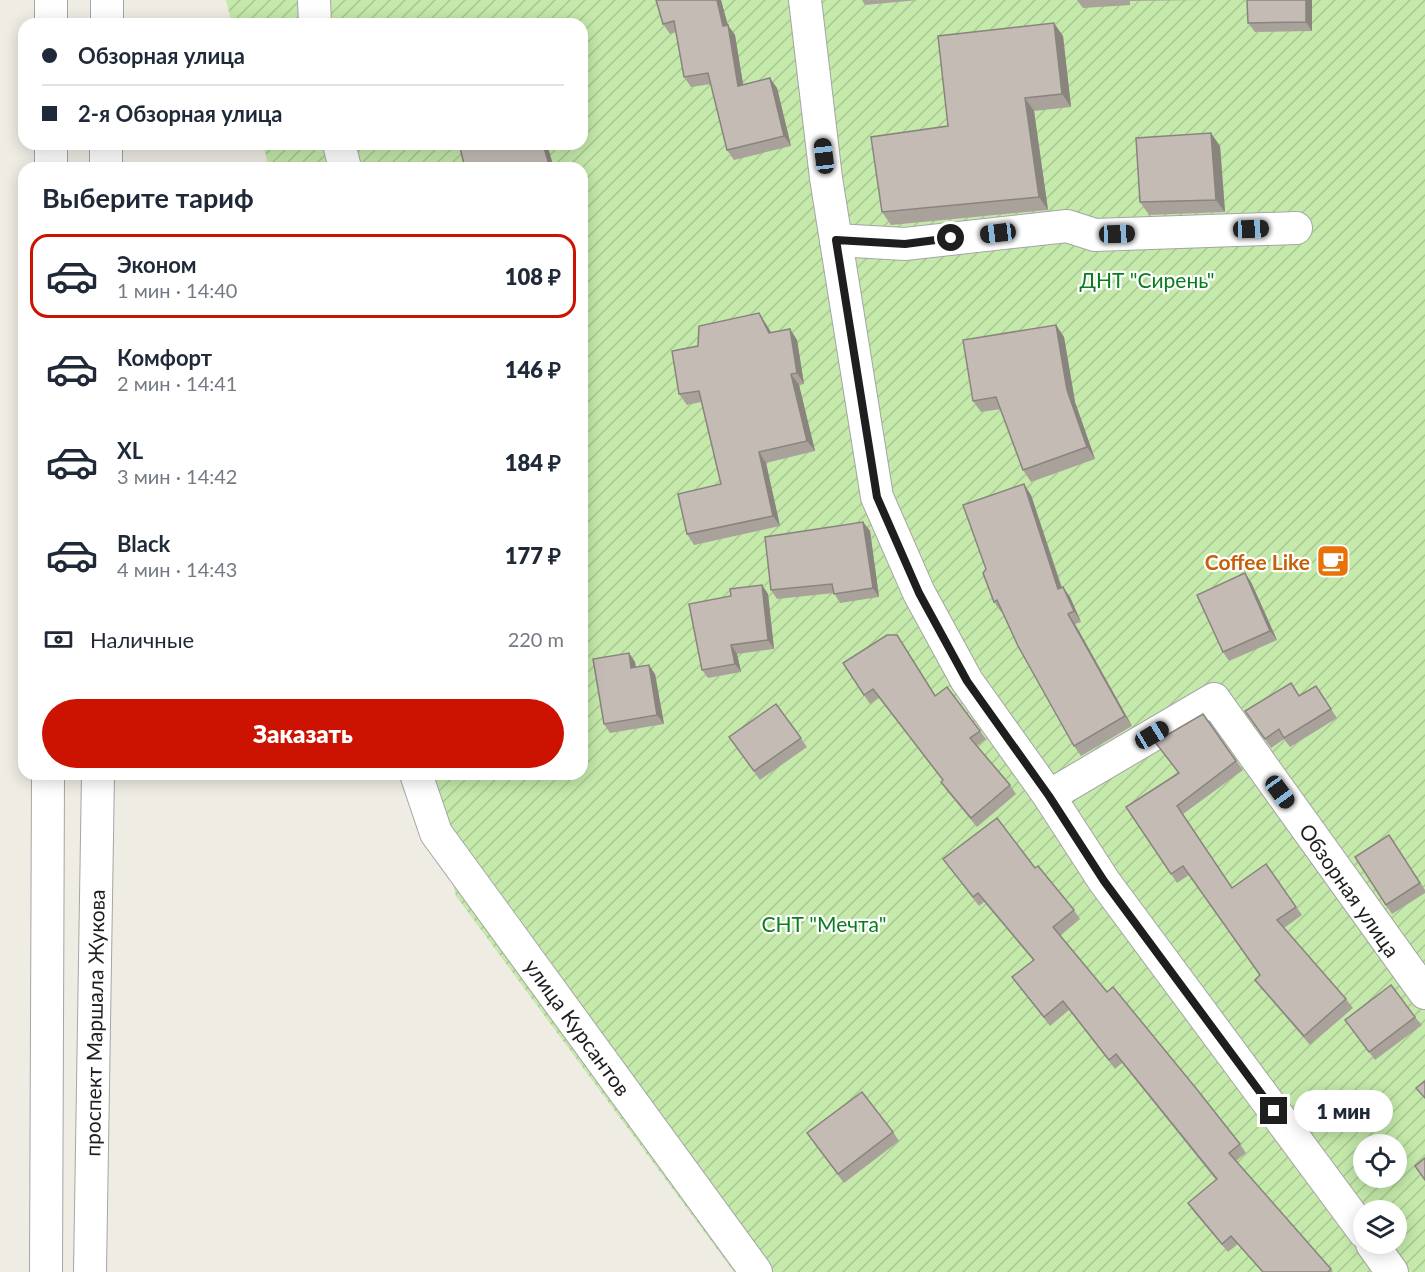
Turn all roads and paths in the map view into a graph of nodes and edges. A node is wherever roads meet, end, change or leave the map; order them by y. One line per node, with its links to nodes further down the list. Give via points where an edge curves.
1 (51, 0): 5 (street)
2 (107, 0): 6 (street)
3 (314, 0): 7 (street)
4 (806, 0): 9 (street)
5 (51, 18)
6 (107, 18)
7 (315, 18)
8 (1296, 228): 9 (street, via 1095,235 1067,226 905,244)
9 (836, 240): 13 (street, via 877,497 919,593 967,681)
10 (48, 780): 17 (street)
11 (98, 780): 18 (street, проспект Маршала Жукова)
12 (418, 780): 19 (street, улица Курсантов, via 436,833)
13 (1049, 796): 14 (street, Обзорная улица, via 1214,699); 15 (street, via 1104,881)
14 (1425, 993)
15 (1353, 1217)
16 (1379, 1254): 20 (street)
17 (46, 1272)
18 (90, 1272)
19 (756, 1272)
20 (1392, 1272)

